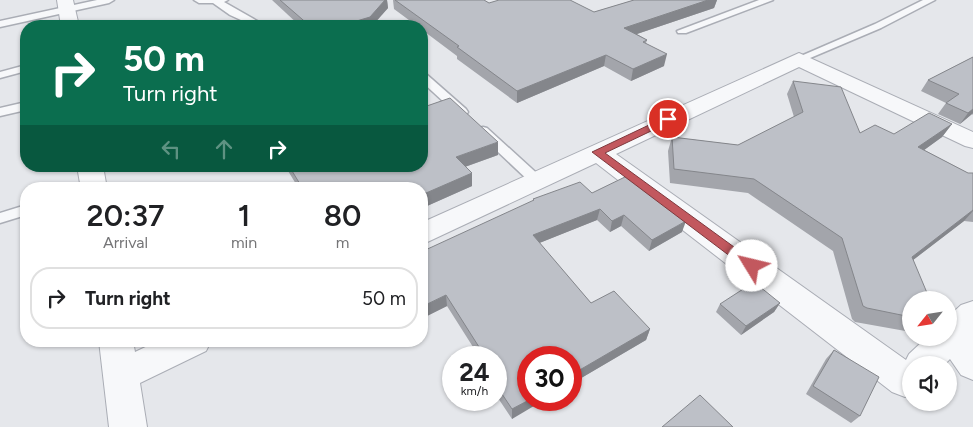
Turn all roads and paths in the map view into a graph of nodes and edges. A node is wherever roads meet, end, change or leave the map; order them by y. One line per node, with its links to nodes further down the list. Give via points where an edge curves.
1 (109, 0): 6 (lane)
2 (199, 0): 3 (lane)
3 (219, 0): 8 (lane, via 232,13)
4 (768, 0): 10 (lane)
5 (930, 0): 11 (lane)
6 (66, 4): 7 (street); 9 (lane)
7 (69, 20)
8 (248, 20)
9 (0, 24)
10 (682, 32)
11 (799, 59): 17 (street); 18 (street)
12 (20, 70): 13 (lane)
13 (0, 75)
14 (428, 81): 19 (lane)
15 (20, 107): 16 (lane)
16 (0, 112)
17 (973, 141)
18 (598, 152): 19 (street); 30 (street)
19 (537, 180): 22 (street)
20 (20, 212): 21 (lane)
21 (0, 218)
22 (428, 232)
23 (958, 336): 28 (street)
24 (940, 346): 27 (street)
25 (117, 347): 29 (street)
26 (181, 347): 29 (street)
27 (930, 356)
28 (973, 364)
29 (121, 376): 31 (street)
30 (902, 378)
31 (128, 427)

